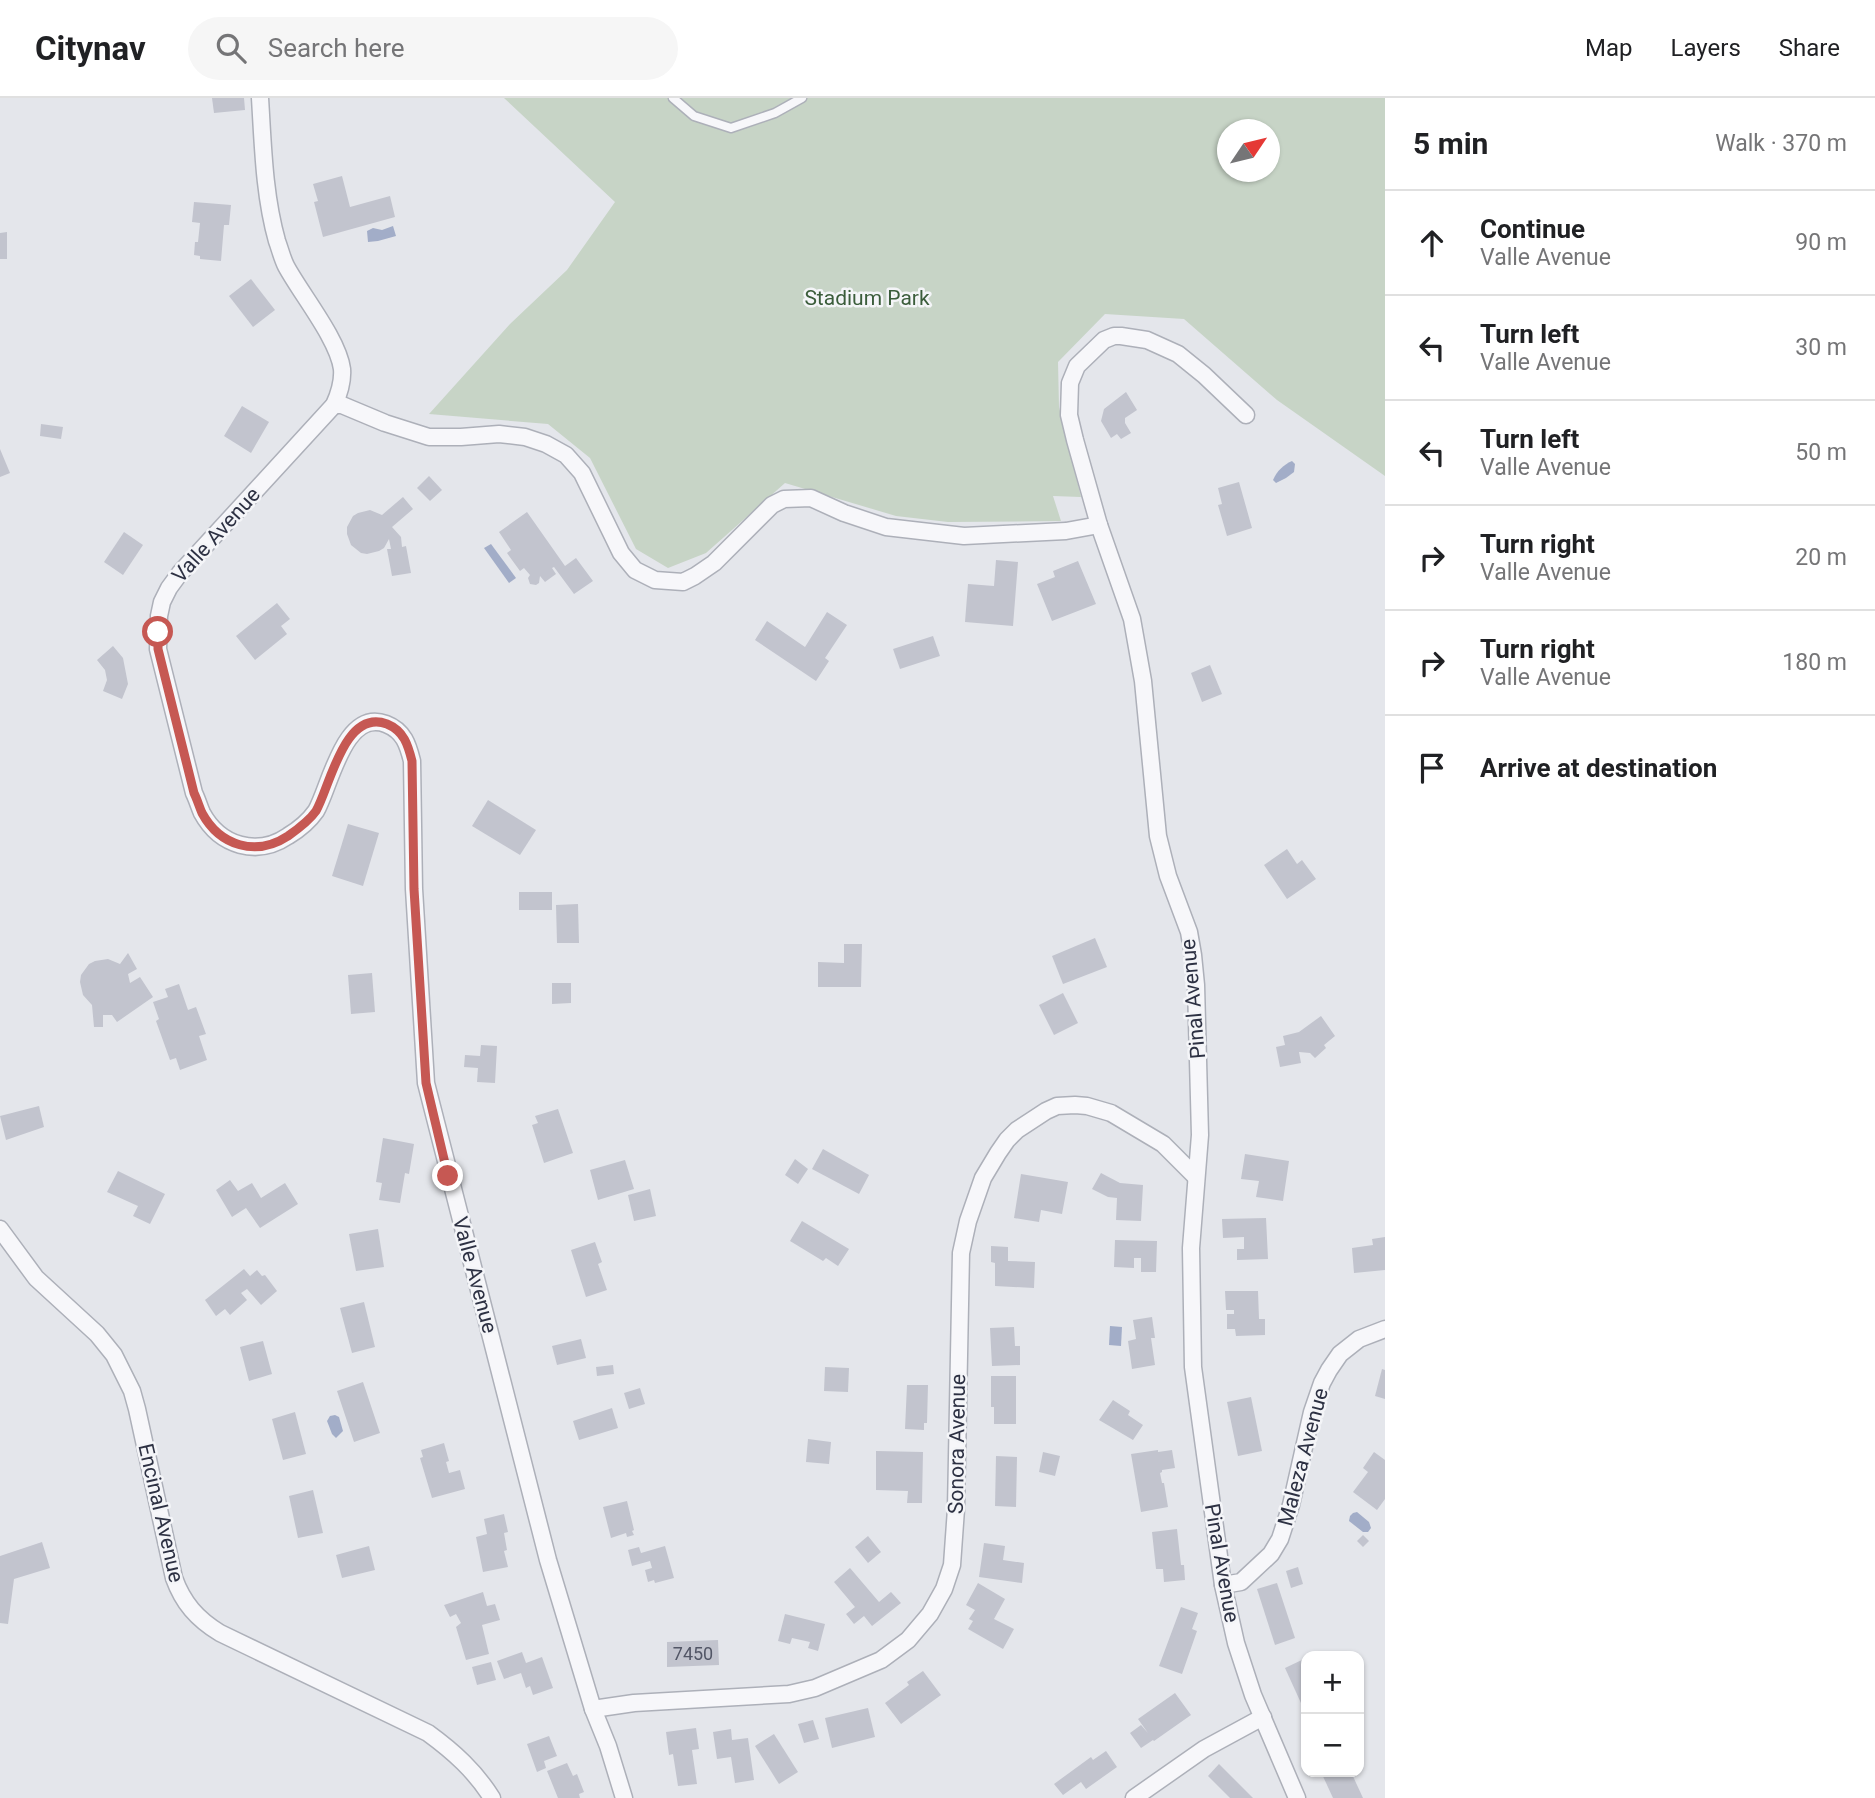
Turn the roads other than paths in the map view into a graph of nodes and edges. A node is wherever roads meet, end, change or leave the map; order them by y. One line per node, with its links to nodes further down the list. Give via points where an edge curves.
1 (260, 98): 4 (street, Valle Avenue, via 270,217 285,264 339,357 342,371)
2 (673, 98): 3 (lane, via 694,116 731,128)
3 (802, 98)
4 (334, 405): 6 (street, via 429,437 499,434 546,444 566,455 582,473 621,553 635,570 655,580 683,582 695,576 714,563 759,516 784,499 811,498 886,527 964,536); 11 (street, Valle Avenue, via 169,588 159,616 158,649 198,803 219,834 243,846 273,844 301,828 315,812 341,748 360,729 380,722 407,741 412,761 414,889 426,1083 548,1560)
5 (1246, 415): 6 (street, Pinal Avenue, via 1178,354 1147,340 1114,336 1104,340 1077,366 1068,400 1074,440)
6 (1100, 525): 7 (street, Pinal Avenue, via 1132,619 1143,681 1158,836 1193,955 1200,1135)
7 (1196, 1177): 10 (street, Pinal Avenue, via 1191,1248 1193,1367); 11 (street, Sonora Avenue, via 1163,1144 1111,1113 1087,1106 1058,1106 1046,1111 1017,1129 993,1160 968,1221 961,1253 952,1565 940,1598 908,1640 855,1672 789,1694)
8 (0, 1229): 13 (street, Encinal Avenue, via 36,1278 97,1334 121,1366 137,1409 174,1578 198,1618 220,1633 428,1733 465,1762)
9 (1385, 1329): 10 (street, Maleza Avenue, via 1359,1339 1329,1370 1312,1412 1280,1539 1241,1582)
10 (1223, 1585): 12 (street, Pinal Avenue, via 1236,1643)
11 (593, 1709): 14 (street, Valle Avenue)
12 (1262, 1717): 15 (street, via 1204,1749); 16 (street, Pinal Avenue)
13 (492, 1798)
14 (624, 1798)
15 (1134, 1798)
16 (1297, 1798)

